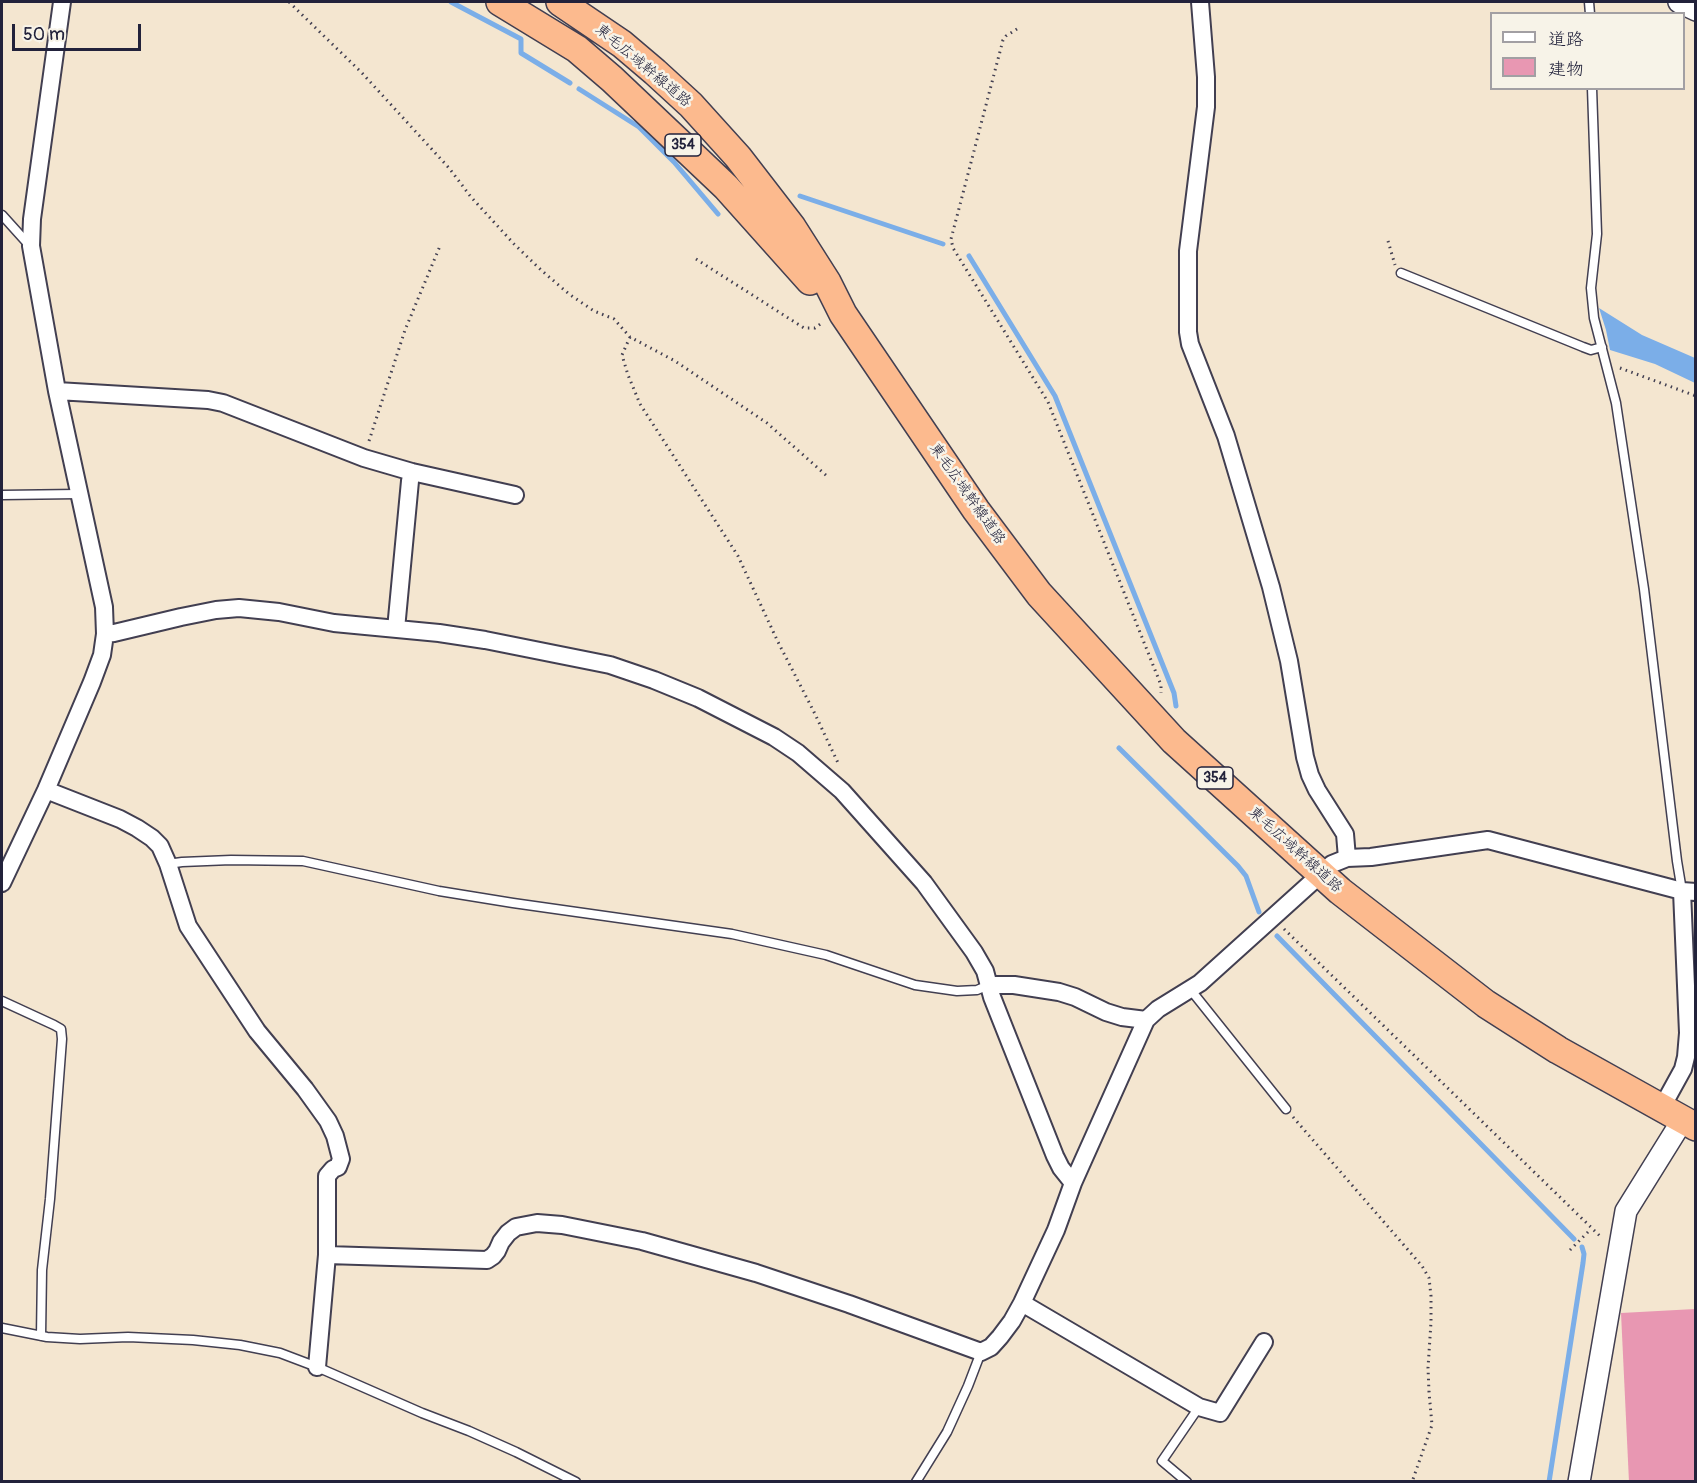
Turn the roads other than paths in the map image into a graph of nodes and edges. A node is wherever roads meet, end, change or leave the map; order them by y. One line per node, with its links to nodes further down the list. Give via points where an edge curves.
1 (62, 2): 9 (street)
2 (500, 2): 11 (highway, 東毛広域幹線道路 / 354, via 577,50 612,79 726,187)
3 (561, 2): 11 (highway, 東毛広域幹線道路 / 354, via 655,72 730,148 792,227)
4 (1200, 2): 21 (street, via 1206,107 1188,251 1190,345 1226,436 1270,587 1289,661 1310,775 1346,834)
5 (1679, 2): 6 (street)
6 (1695, 10)
7 (1592, 90): 12 (lane, via 1597,234 1591,288)
8 (2, 215): 9 (lane)
9 (31, 246): 13 (street)
10 (1401, 273): 12 (lane, via 1591,350)
11 (843, 314): 23 (highway, 東毛広域幹線道路 / 354, via 976,510 1040,594 1173,741)
12 (1602, 347): 25 (lane, via 1616,403 1644,589 1677,861)
13 (57, 391): 14 (street, via 223,403 364,458); 15 (street)
14 (412, 472): 17 (street); 18 (street)
15 (78, 494): 16 (lane); 19 (street, via 104,607)
16 (2, 495)
17 (515, 495)
18 (396, 629): 19 (street, via 239,608 181,616); 26 (street, via 507,644 610,665 698,698 774,738 842,791 924,883 974,952)
19 (105, 634): 20 (street, via 92,682)
20 (46, 790): 22 (street, via 137,828 160,846); 24 (street)
21 (1347, 858): 23 (street); 25 (street, via 1488,840)
22 (168, 864): 26 (lane, via 303,861 439,891 732,934 826,956 915,986 957,991); 33 (street, via 188,926 257,1031 305,1089 335,1136 341,1160 327,1176)
23 (1320, 874): 27 (street); 31 (highway, 東毛広域幹線道路 / 354, via 1486,1004)
24 (2, 883)
25 (1689, 891): 31 (street, via 1688,1033)
26 (989, 985): 29 (street, via 1059,992 1106,1012); 32 (street, via 1055,1156)
27 (1190, 989): 29 (street); 30 (lane)
28 (2, 1000): 36 (lane, via 54,1025 60,1029 62,1039 42,1270)
29 (1146, 1020): 32 (street)
30 (1286, 1109)
31 (1679, 1119): 44 (street, via 1626,1211)
32 (1073, 1183): 34 (street)
33 (327, 1255): 38 (street, via 487,1260 516,1227 562,1225 642,1241 756,1274); 39 (street)
34 (1022, 1303): 38 (street, via 1000,1337); 40 (street)
35 (2, 1329): 36 (lane)
36 (41, 1336): 39 (lane, via 161,1338 240,1345 280,1353)
37 (1264, 1342): 40 (street, via 1220,1413)
38 (981, 1352): 42 (lane, via 947,1432)
39 (317, 1367): 41 (lane, via 507,1448)
40 (1199, 1407): 43 (lane, via 1162,1461)
41 (576, 1482)
42 (916, 1482)
43 (1187, 1482)
44 (1579, 1482)

